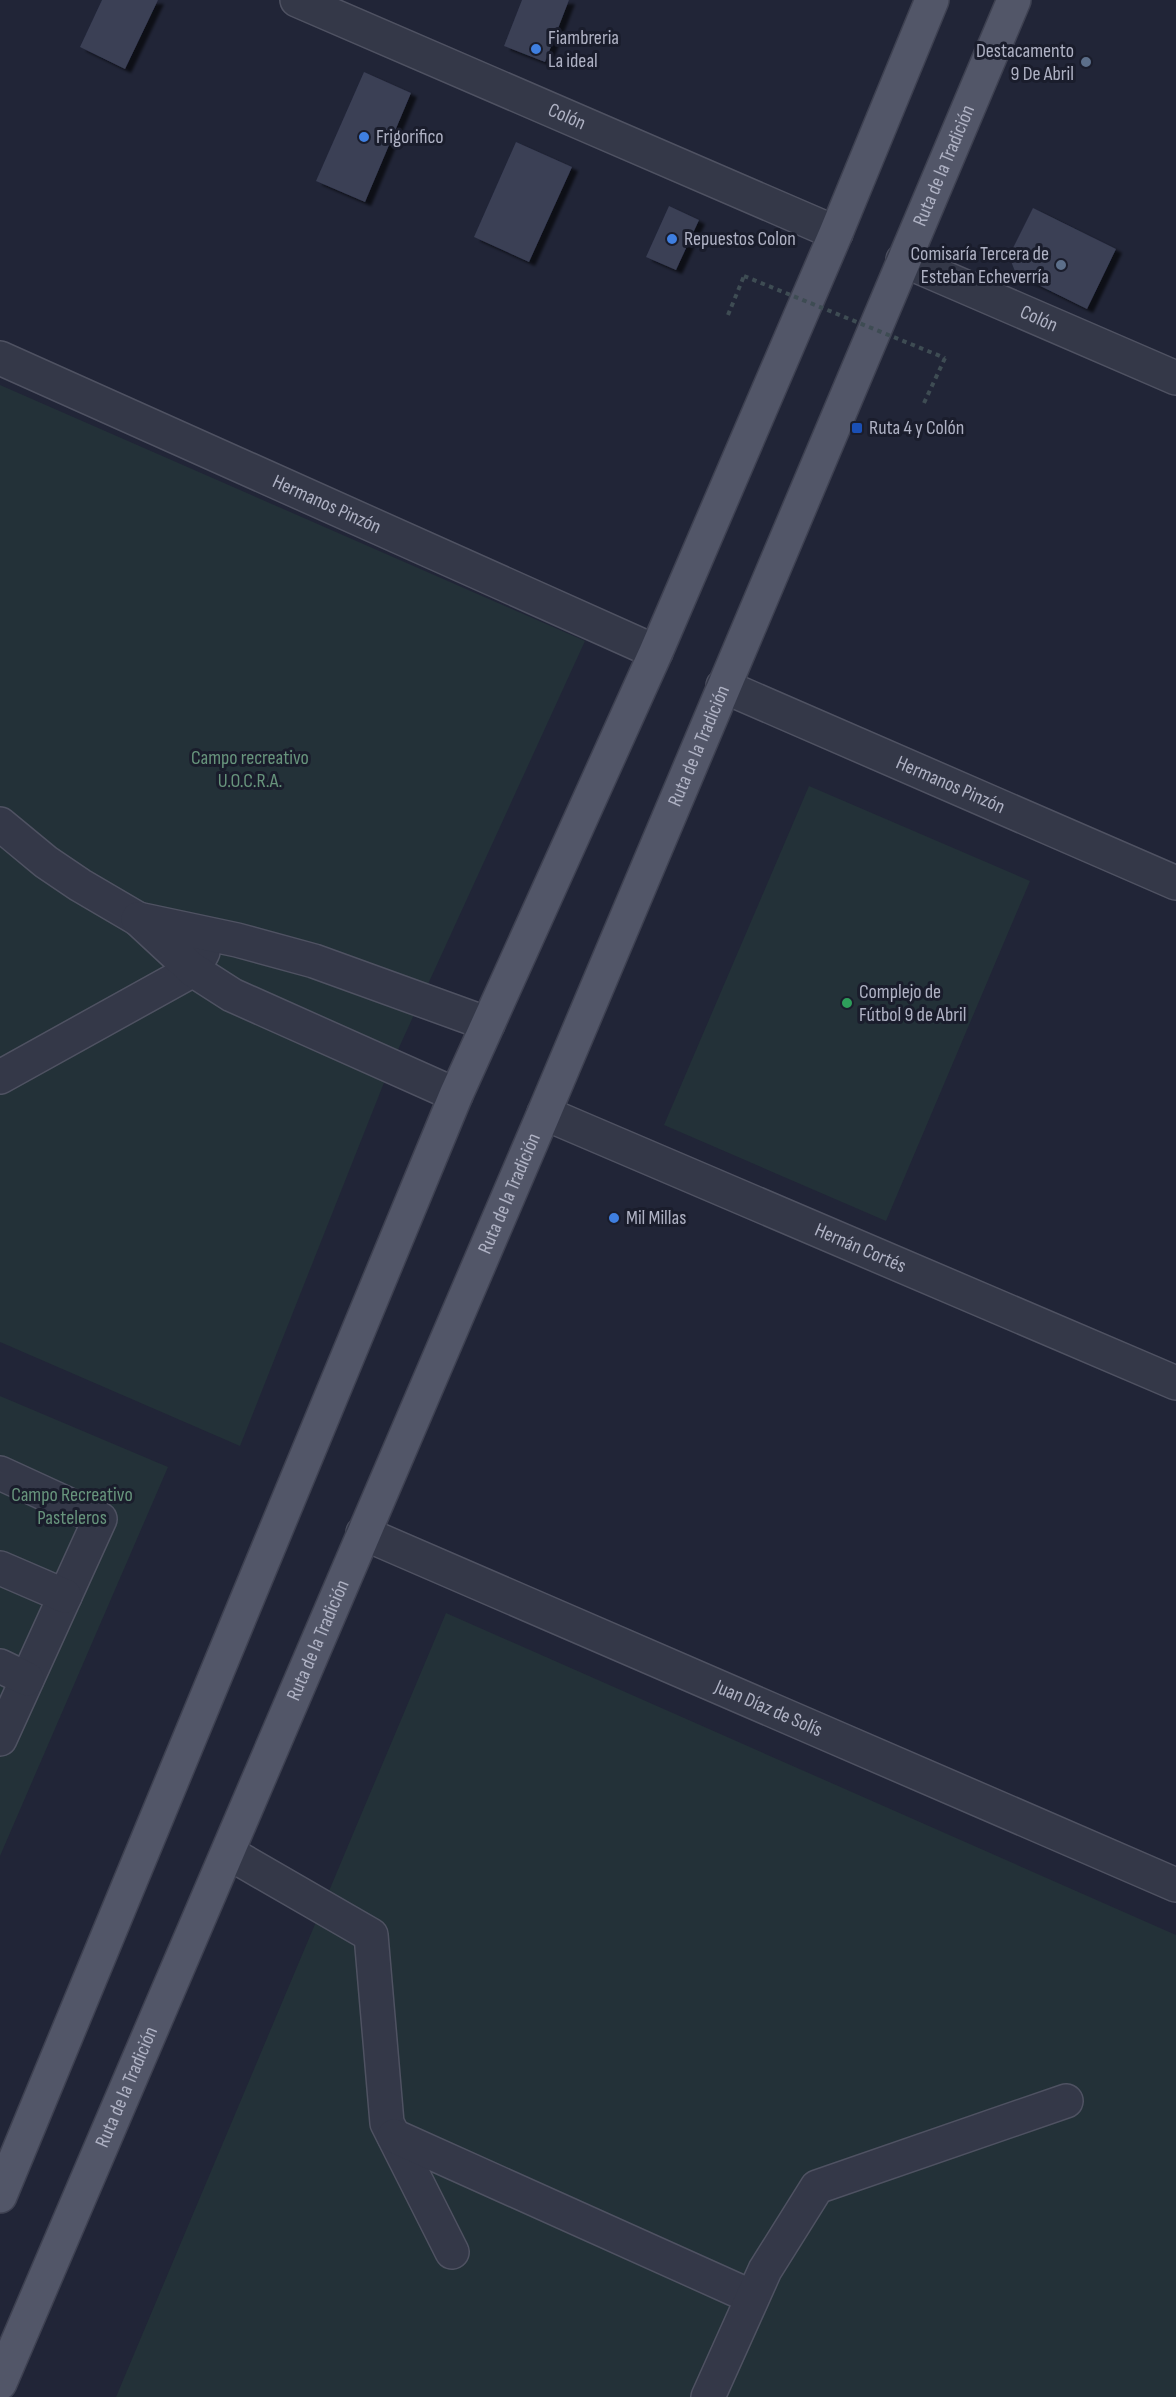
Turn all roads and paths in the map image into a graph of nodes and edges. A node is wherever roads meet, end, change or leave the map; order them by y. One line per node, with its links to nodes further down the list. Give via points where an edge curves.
1 (297, 0): 4 (street, Colón)
2 (932, 0): 4 (main road)
3 (1014, 0): 5 (main road, Ruta de la Tradición)
4 (836, 233): 10 (main road)
5 (903, 260): 8 (street, Colón); 11 (main road, Ruta de la Tradición)
6 (728, 315): 9 (path, bridge, via 744,276 945,358)
7 (0, 358): 10 (street, Hermanos Pinzón)
8 (1176, 378)
9 (924, 403)
10 (656, 652): 17 (main road)
11 (723, 687): 13 (street, Hermanos Pinzón); 20 (main road, Ruta de la Tradición)
12 (0, 824): 14 (street, via 46,862)
13 (1176, 882)
14 (138, 919): 15 (street); 16 (street)
15 (213, 935): 16 (street); 17 (street, via 314,961)
16 (193, 970): 18 (street); 19 (street, via 232,995)
17 (488, 1024): 19 (main road)
18 (0, 1077)
19 (456, 1095): 32 (main road)
20 (544, 1113): 21 (street, Hernán Cortés); 23 (main road, Ruta de la Tradición)
21 (1176, 1383)
22 (0, 1473): 25 (street, via 100,1519)
23 (363, 1533): 28 (main road, Ruta de la Tradición); 29 (street, Juan Díaz de Solís)
24 (0, 1568): 25 (street)
25 (65, 1596): 26 (street)
26 (14, 1672): 27 (street)
27 (0, 1739)
28 (229, 1853): 31 (street, via 371,1935 387,2122); 35 (main road, Ruta de la Tradición)
29 (1173, 1875)
30 (1066, 2101): 34 (street, via 818,2187)
31 (394, 2136): 33 (street); 34 (street)
32 (0, 2196)
33 (452, 2252)
34 (752, 2297): 36 (street)
35 (0, 2383)
36 (708, 2397)

